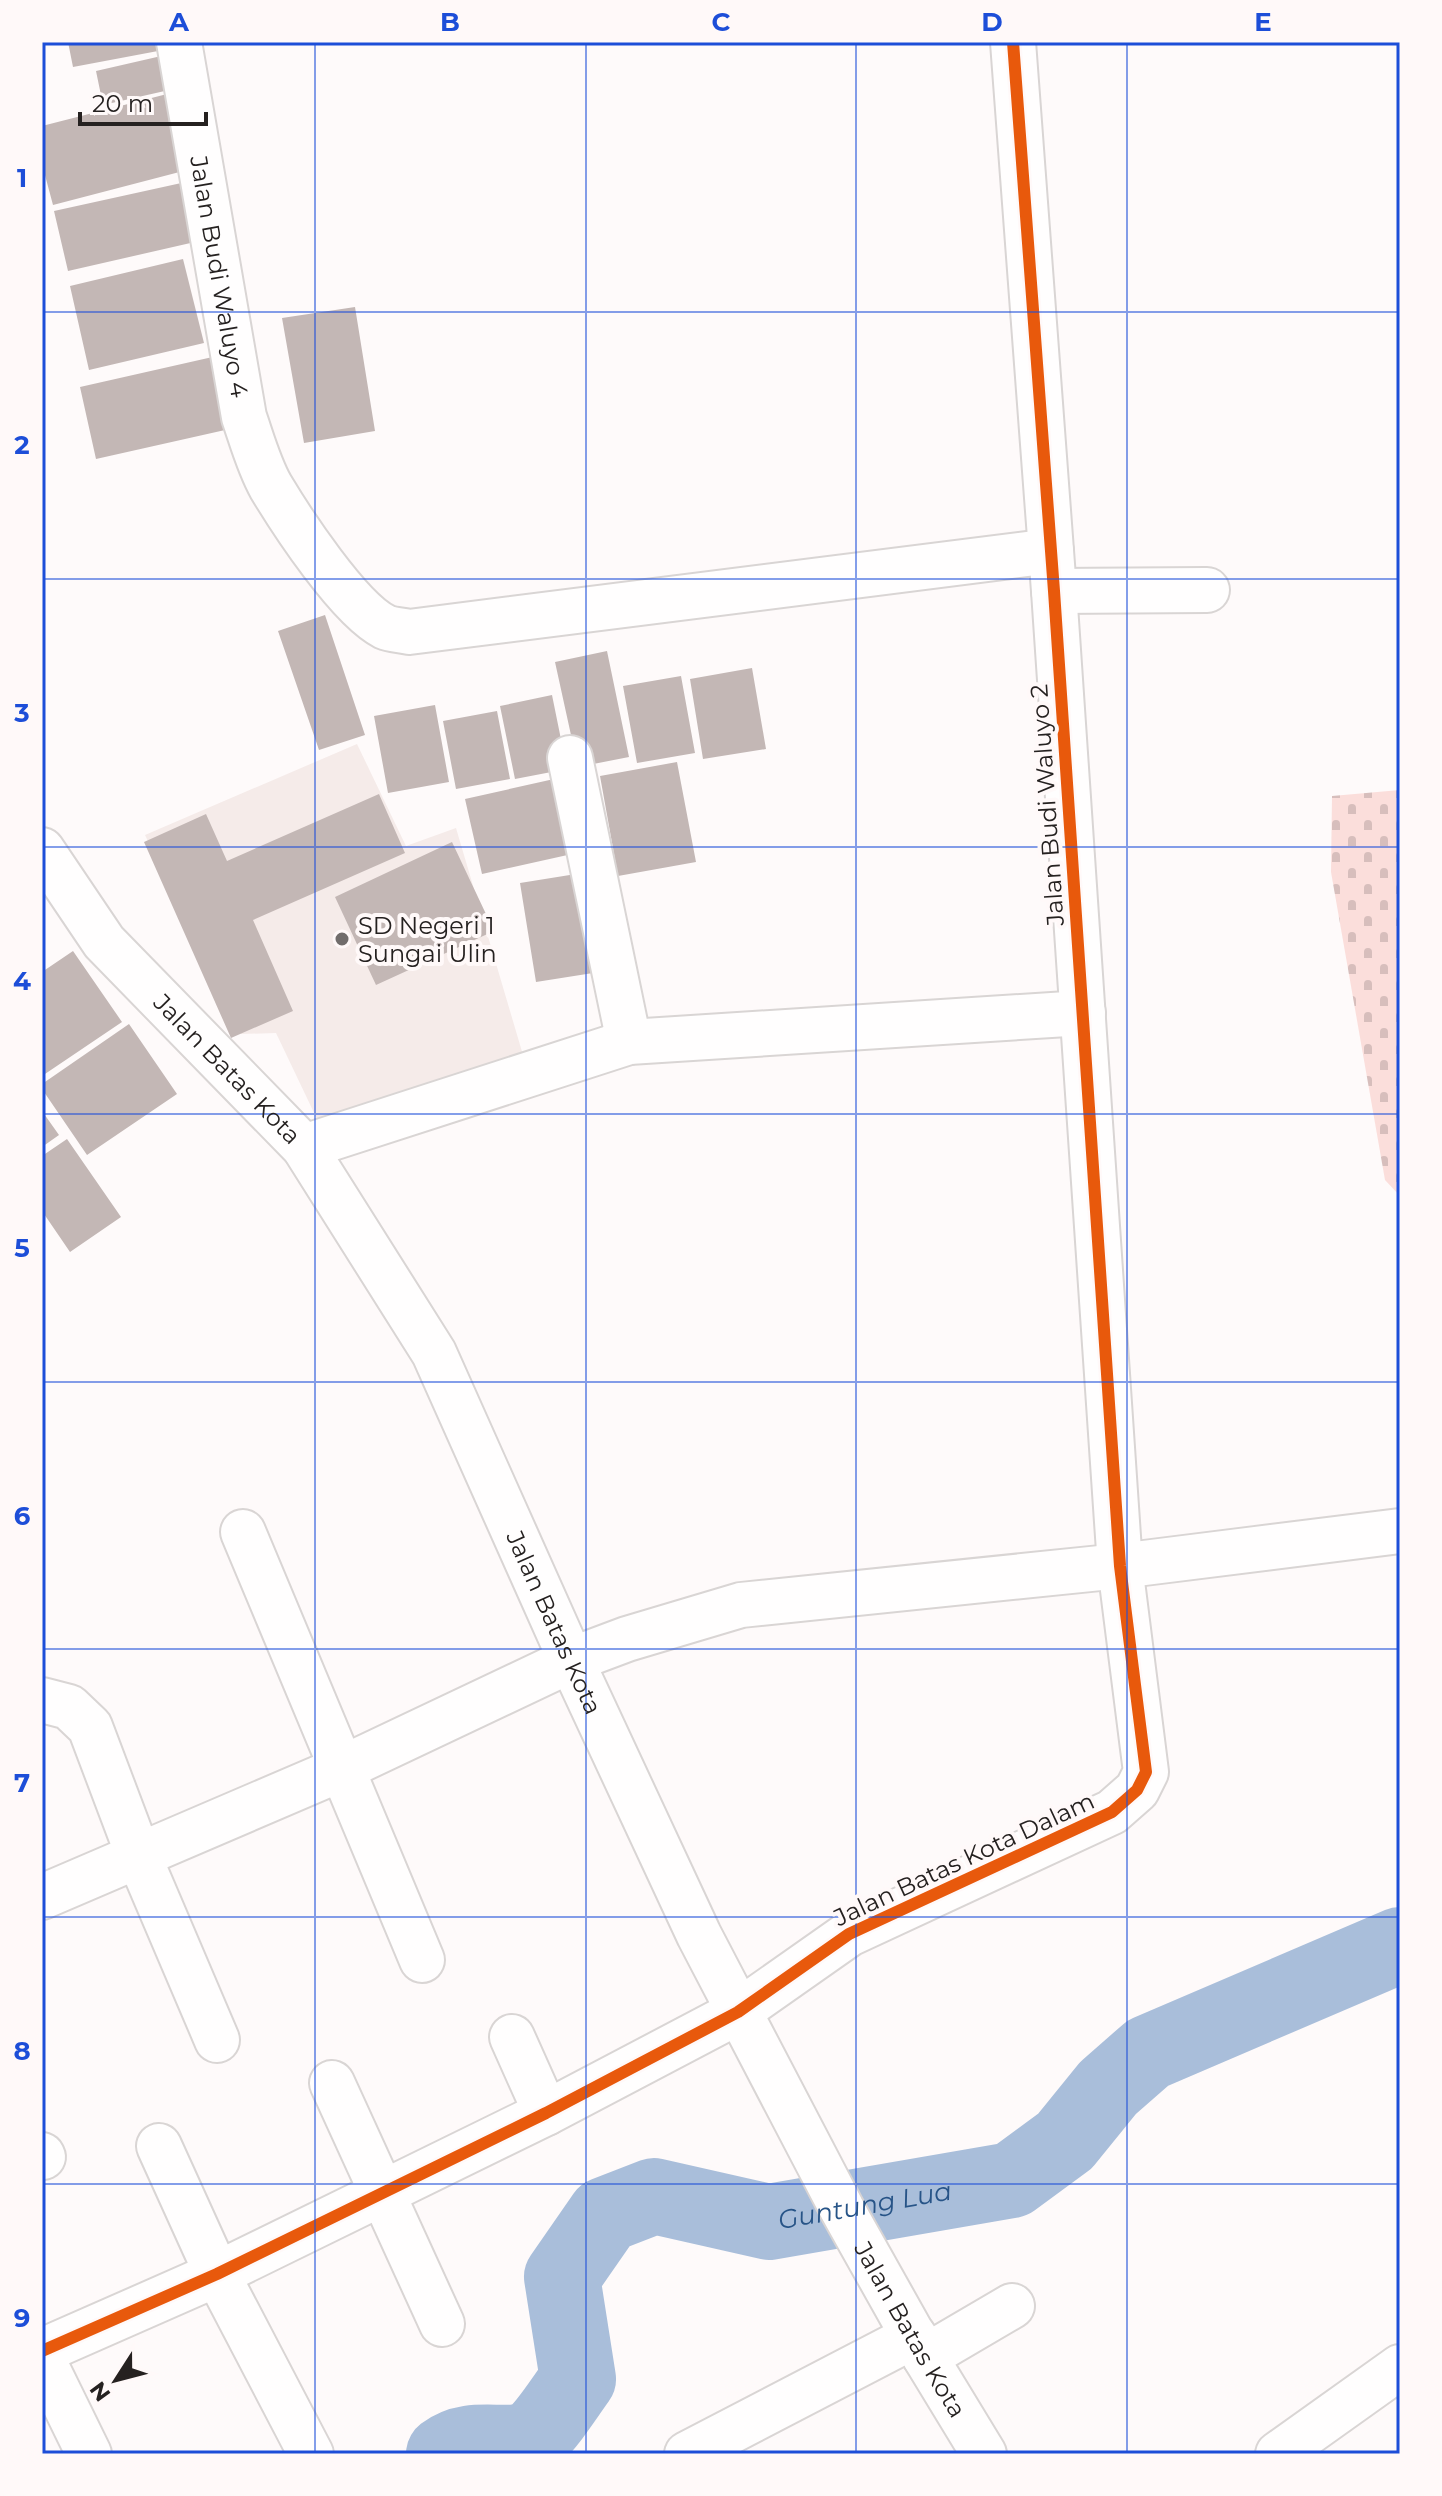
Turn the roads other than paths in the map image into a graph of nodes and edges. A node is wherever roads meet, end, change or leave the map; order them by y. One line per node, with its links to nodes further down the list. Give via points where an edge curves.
1 (179, 42): 3 (street, Jalan Budi Waluyo 4, via 244,417 270,485 353,601 387,628 409,632)
2 (1013, 42): 3 (street, Jalan Budi Waluyo 2)
3 (1052, 571): 4 (street, Jalan Budi Waluyo 4); 7 (street, Jalan Budi Waluyo 2)
4 (1207, 590)
5 (570, 758): 8 (street)
6 (42, 850): 9 (street, Jalan Batas Kota, via 104,942)
7 (1083, 1013): 8 (street); 12 (street, Jalan Budi Waluyo 2)
8 (629, 1042): 9 (street)
9 (304, 1147): 13 (street, Jalan Batas Kota, via 434,1353)
10 (1400, 1531): 12 (street)
11 (243, 1532): 15 (street)
12 (1120, 1566): 13 (street, via 741,1605); 19 (street, Jalan Batas Kota Dalam, via 1146,1772 1137,1790 1112,1812 849,1934)
13 (571, 1660): 15 (street); 19 (street, Jalan Batas Kota)
14 (42, 1700): 16 (street, via 69,1707 90,1727)
15 (343, 1768): 16 (street); 18 (street)
16 (139, 1857): 17 (street); 21 (street)
17 (42, 1897)
18 (422, 1960)
19 (738, 2012): 23 (street, Jalan Batas Kota Dalam); 29 (street, Jalan Batas Kota)
20 (512, 2037): 23 (street)
21 (217, 2040)
22 (332, 2083): 25 (street)
23 (546, 2113): 25 (street, Jalan Batas Kota Dalam)
24 (159, 2146): 26 (street)
25 (382, 2194): 26 (street, Jalan Batas Kota Dalam); 28 (street)
26 (217, 2274): 30 (street, Jalan Batas Kota Dalam); 35 (street)
27 (1012, 2306): 29 (street)
28 (442, 2324)
29 (920, 2347): 36 (street); 37 (street, Jalan Batas Kota)
30 (42, 2351)
31 (42, 2358): 34 (street)
32 (1400, 2367): 33 (street)
33 (1326, 2440): 38 (street)
34 (89, 2454)
35 (311, 2454)
36 (687, 2454)
37 (984, 2454)
38 (1278, 2454)

